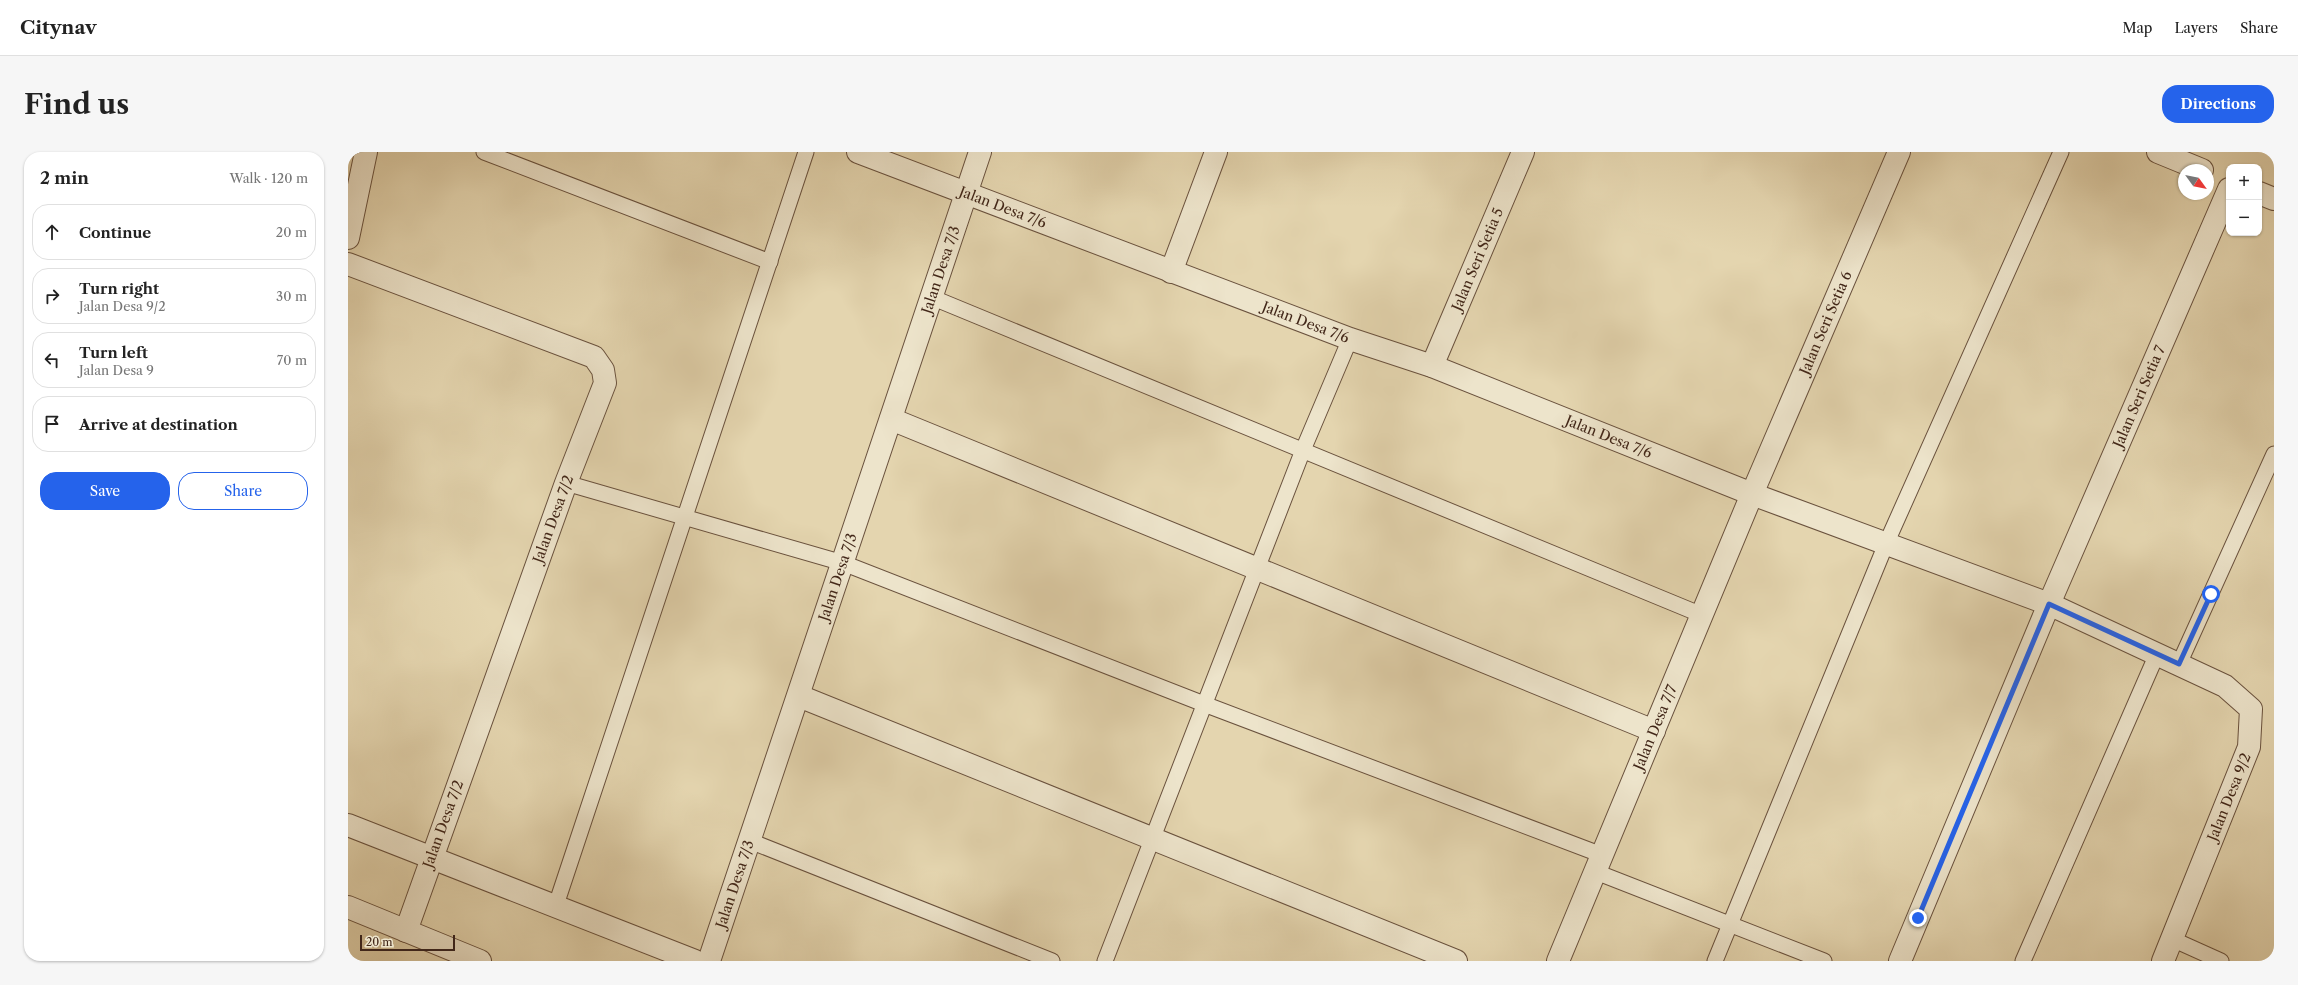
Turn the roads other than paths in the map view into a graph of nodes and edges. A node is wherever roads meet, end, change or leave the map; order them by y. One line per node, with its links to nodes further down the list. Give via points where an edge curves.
1 (366, 152): 18 (street)
2 (484, 152): 19 (lane)
3 (806, 152): 19 (lane)
4 (858, 152): 14 (street, Jalan Desa 7/6)
5 (980, 152): 14 (street, Jalan Desa 7/3)
6 (1216, 152): 21 (street)
7 (1523, 152): 24 (street, Jalan Seri Setia 5)
8 (1899, 152): 29 (street, Jalan Seri Setia 6)
9 (2061, 152): 31 (lane)
10 (2158, 152): 11 (street)
11 (2187, 164)
12 (2214, 175): 13 (street)
13 (2226, 180)
14 (966, 194): 21 (street, Jalan Desa 7/6); 22 (street, Jalan Desa 7/3)
15 (2262, 194): 17 (street)
16 (2226, 196): 34 (street, Jalan Seri Setia 7)
17 (2274, 199)
18 (348, 238)
19 (770, 262): 30 (lane)
20 (348, 264): 28 (street, Jalan Desa 7/2, via 594,357 603,370 605,383)
21 (1171, 272): 23 (street, Jalan Desa 7/6)
22 (931, 297): 25 (street, Jalan Desa 7/3); 26 (lane)
23 (1350, 339): 24 (street, Jalan Desa 7/6); 26 (lane)
24 (1432, 366): 29 (street, Jalan Desa 7/6)
25 (891, 419): 32 (street, Jalan Desa 7/3); 33 (street)
26 (1302, 450): 33 (lane); 35 (lane)
27 (2274, 454): 37 (lane)
28 (566, 483): 30 (lane); 44 (street, Jalan Desa 7/2)
29 (1752, 494): 31 (street, Jalan Desa 7/6); 35 (street, Jalan Desa 7/7)
30 (685, 517): 32 (lane); 46 (lane)
31 (1886, 544): 34 (street, Jalan Desa 9/2); 48 (lane)
32 (843, 563): 38 (street, Jalan Desa 7/3); 39 (lane)
33 (1257, 569): 39 (lane); 40 (street)
34 (2049, 604): 36 (street, Jalan Desa 9/2); 61 (street, Jalan Seri Setia 7)
35 (1702, 614): 40 (street, Jalan Desa 7/7)
36 (2157, 654): 37 (street, Jalan Desa 9/2); 62 (lane)
37 (2179, 664): 50 (street, Jalan Desa 9/2, via 2225,686 2250,709 2249,747)
38 (799, 696): 42 (street); 43 (street, Jalan Desa 7/3)
39 (1204, 704): 42 (lane); 45 (lane)
40 (1654, 730): 45 (street, Jalan Desa 7/7)
41 (348, 824): 44 (street)
42 (1152, 839): 56 (lane); 57 (street)
43 (750, 841): 54 (street, Jalan Desa 7/3); 55 (lane)
44 (431, 858): 46 (street); 49 (street, Jalan Desa 7/2)
45 (1599, 863): 48 (lane); 58 (street, Jalan Desa 7/7)
46 (556, 905): 53 (street)
47 (348, 907): 49 (street)
48 (1730, 925): 59 (lane); 60 (lane)
49 (406, 930): 51 (street)
50 (2172, 939): 63 (street, Jalan Desa 9/2); 64 (lane)
51 (452, 956): 52 (street)
52 (480, 961)
53 (695, 961)
54 (709, 961)
55 (1052, 961)
56 (1105, 961)
57 (1456, 961)
58 (1558, 961)
59 (1715, 961)
60 (1824, 961)
61 (1900, 961)
62 (2023, 961)
63 (2163, 961)
64 (2220, 961)

